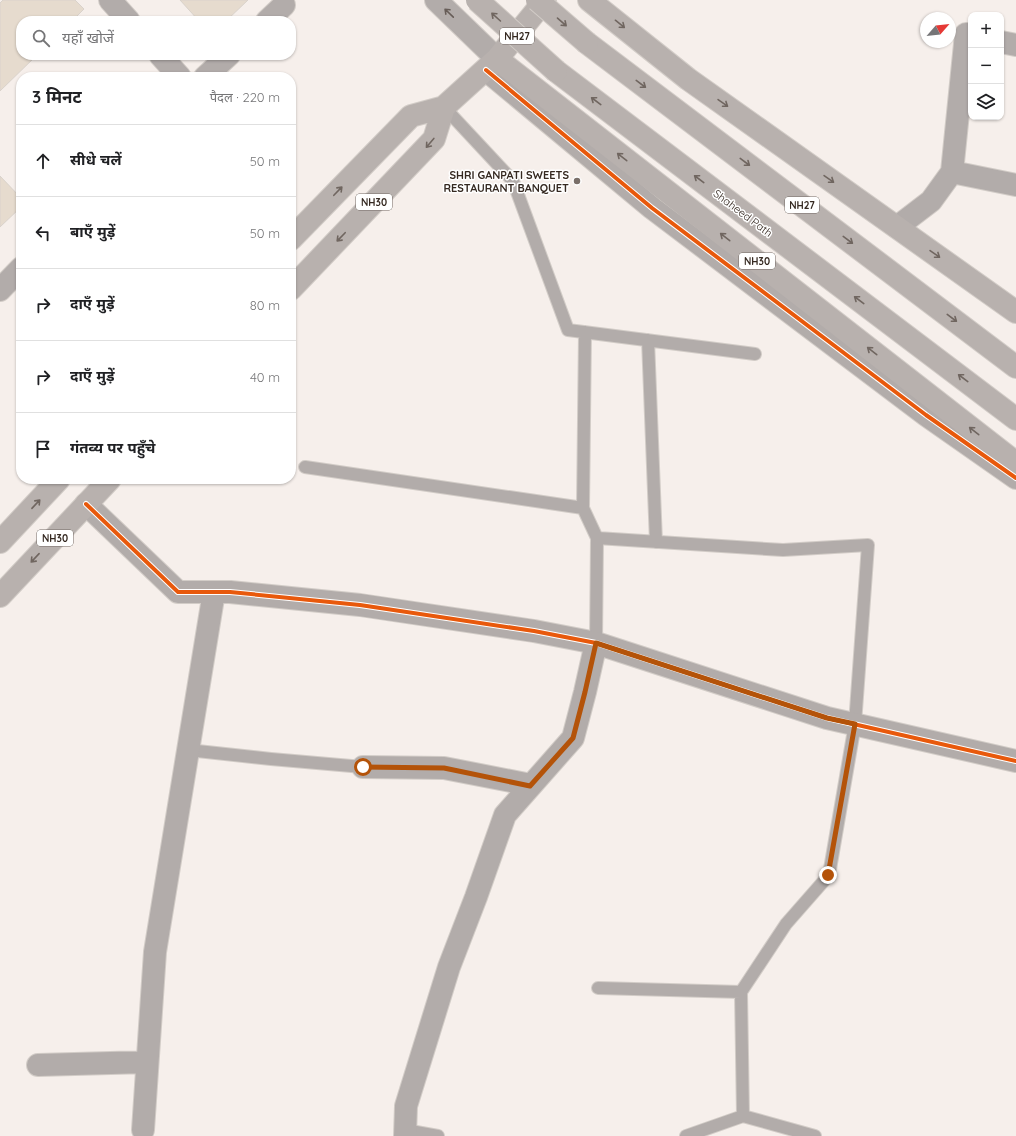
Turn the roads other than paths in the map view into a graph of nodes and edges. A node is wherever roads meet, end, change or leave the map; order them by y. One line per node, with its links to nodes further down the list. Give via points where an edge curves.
1 (110, 0): 8 (street)
2 (436, 0): 15 (street, one-way to 2)
3 (477, 0): 31 (highway, Shaheed Path / NH27, one-way to 3, bridge, via 556,71)
4 (537, 0): 30 (highway, NH27, one-way to 30, bridge, via 588,43)
5 (545, 0): 15 (highway, NH30)
6 (589, 0): 21 (highway, one-way to 21, via 688,79)
7 (284, 5): 9 (street)
8 (124, 16)
9 (272, 16)
10 (968, 35): 19 (street, via 966,34)
11 (1004, 43): 12 (street)
12 (1016, 45)
13 (165, 60): 16 (street)
14 (225, 60): 17 (street)
15 (491, 65): 18 (highway, NH30); 32 (highway, NH30, one-way to 15); 34 (street, via 652,208 926,415)
16 (175, 72)
17 (211, 72)
18 (444, 107): 22 (highway, NH30, one-way to 18, via 411,116); 24 (highway, NH30, one-way to 24, via 434,139); 27 (lane, via 513,182 568,330)
19 (952, 172): 20 (street); 21 (street, via 931,201)
20 (1016, 185)
21 (897, 227): 26 (highway, one-way to 26)
22 (296, 235)
23 (16, 273): 25 (street)
24 (296, 284)
25 (0, 290)
26 (1016, 312)
27 (585, 332): 28 (lane); 38 (lane)
28 (648, 340): 29 (lane); 41 (lane)
29 (755, 354)
30 (1016, 366)
31 (1016, 419)
32 (1016, 463)
33 (305, 467): 38 (lane)
34 (1016, 478)
35 (54, 484): 40 (highway, one-way to 35)
36 (105, 484): 37 (highway, NH30)
37 (86, 504): 42 (street, via 178,592); 43 (highway, NH30, one-way to 43)
38 (583, 508): 39 (lane)
39 (597, 538): 41 (lane); 44 (lane)
40 (0, 542)
41 (656, 542): 45 (lane, via 783,550 868,545)
42 (214, 592): 44 (street, via 360,605); 46 (street)
43 (0, 596)
44 (596, 643): 45 (street, via 827,718); 49 (street, via 573,738)
45 (855, 724): 47 (street); 51 (lane, via 828,875 786,924)
46 (188, 750): 48 (lane); 52 (street, via 155,952)
47 (1016, 761)
48 (363, 767): 49 (street, via 444,768)
49 (530, 786): 56 (street, via 505,814 449,968 406,1106)
50 (598, 988): 51 (lane)
51 (741, 992): 54 (lane)
52 (147, 1062): 53 (street); 55 (street)
53 (38, 1065)
54 (743, 1116): 58 (lane); 59 (lane)
55 (143, 1130)
56 (405, 1133): 57 (lane)
57 (438, 1136)
58 (687, 1136)
59 (814, 1136)

